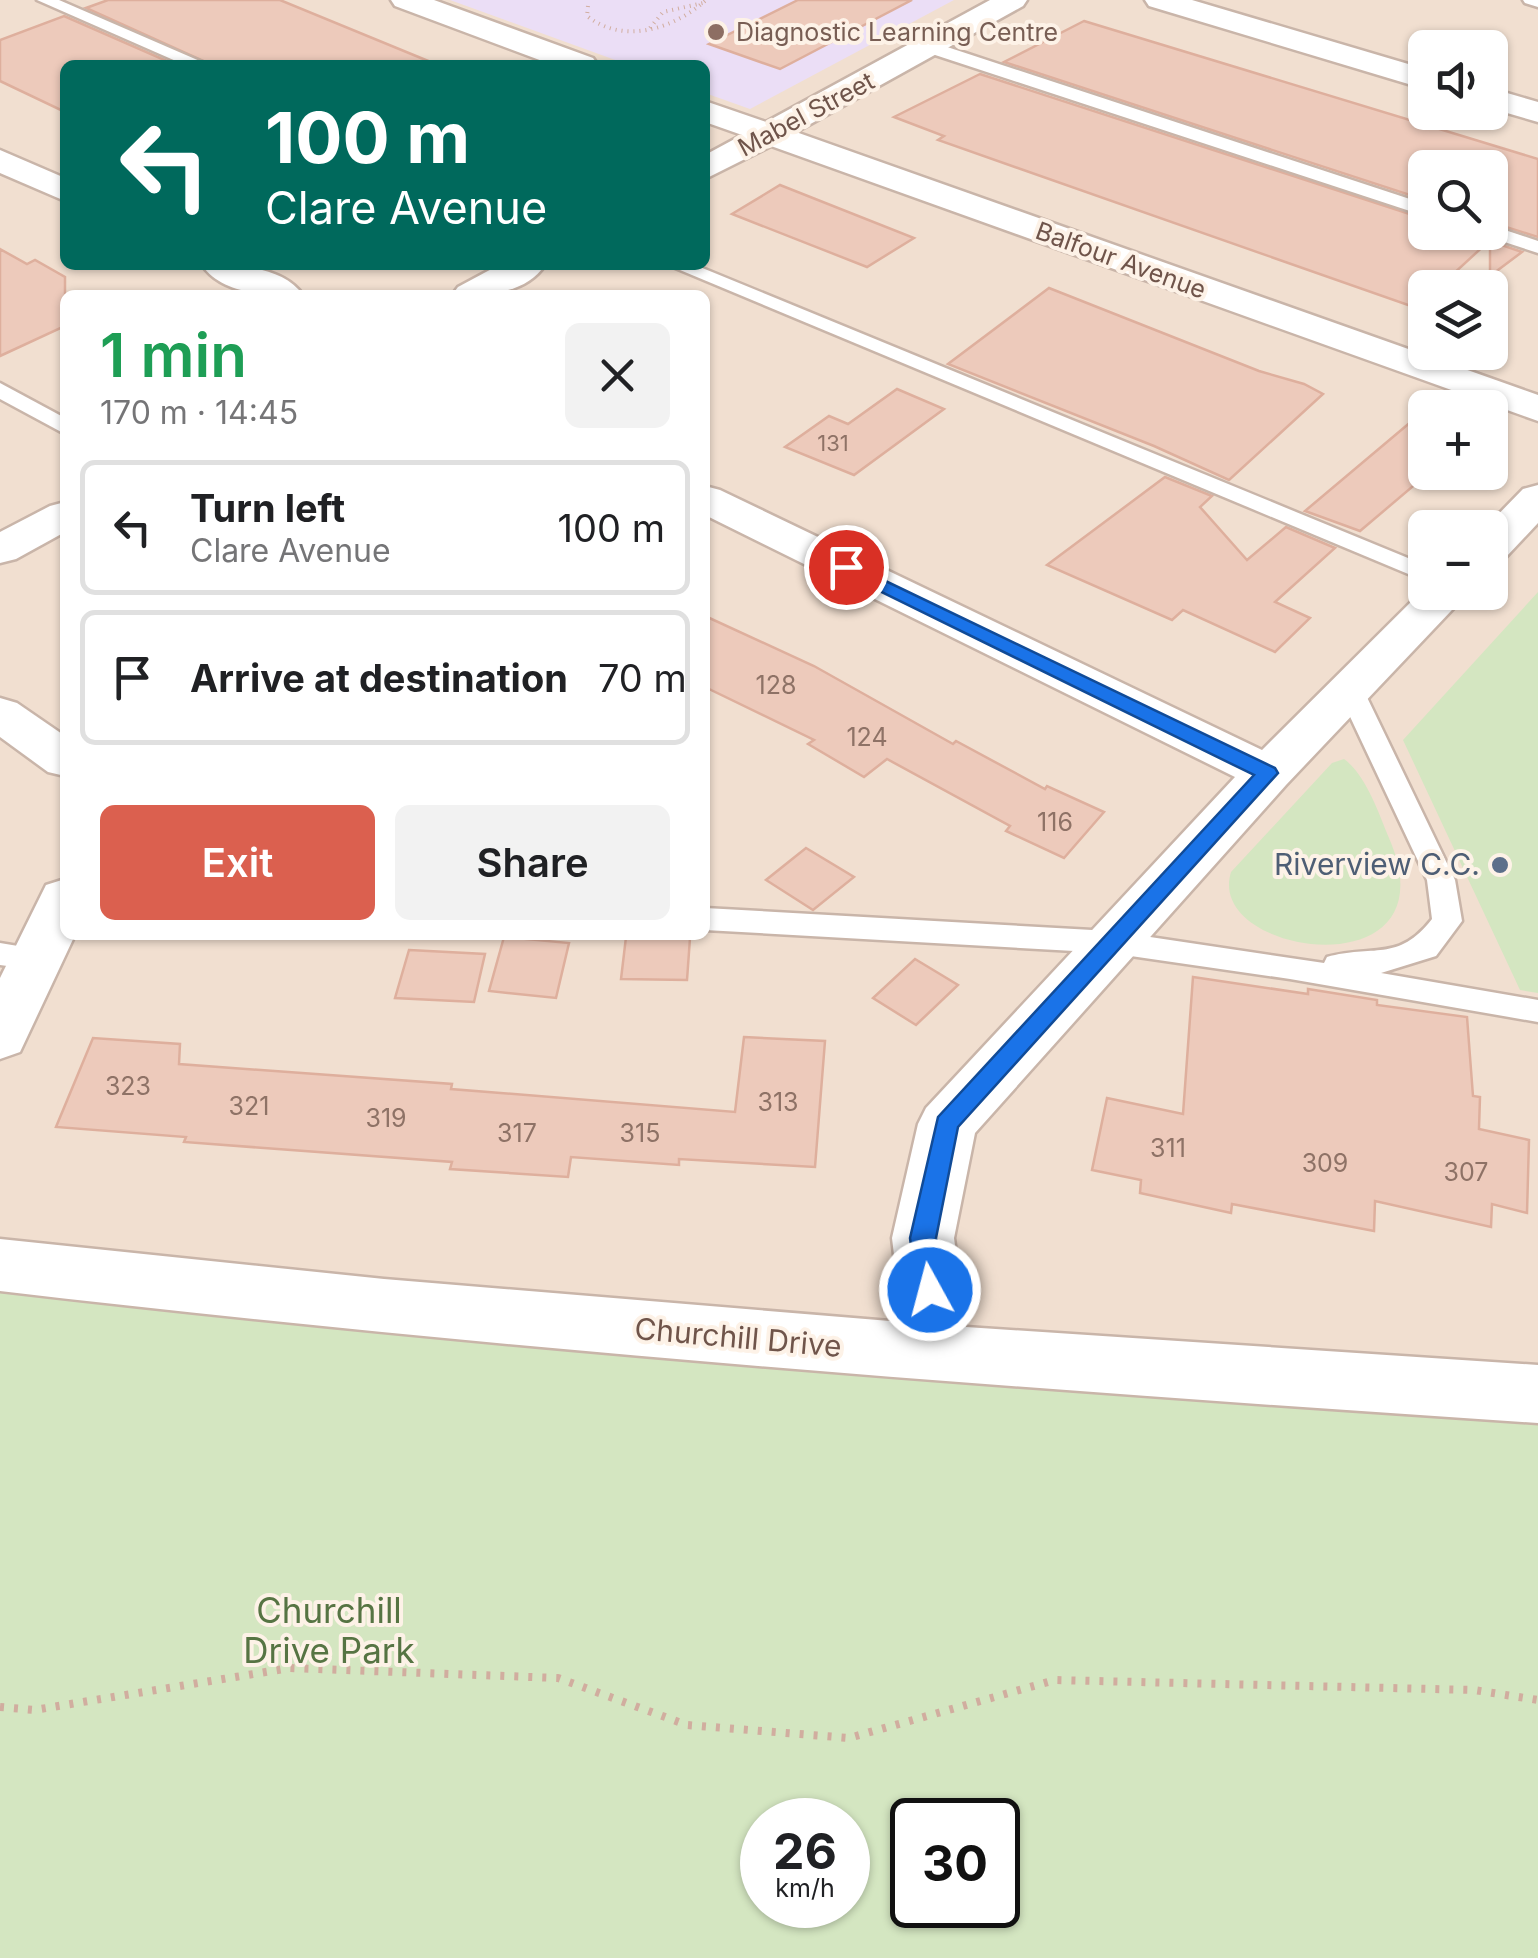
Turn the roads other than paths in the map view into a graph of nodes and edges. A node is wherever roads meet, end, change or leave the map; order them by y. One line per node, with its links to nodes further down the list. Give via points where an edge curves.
1 (45, 0): 6 (lane)
2 (406, 0): 7 (street)
3 (1012, 0): 5 (street, Mabel Street)
4 (1160, 0): 8 (street)
5 (928, 48): 12 (street, Mabel Street); 16 (lane)
6 (188, 60)
7 (568, 60)
8 (1408, 74)
9 (1508, 103): 10 (street)
10 (1538, 112)
11 (710, 113): 12 (street, Balfour Avenue)
12 (768, 134): 14 (street, Mabel Street); 25 (street, Balfour Avenue)
13 (0, 160): 15 (street)
14 (710, 165)
15 (60, 189)
16 (1408, 204)
17 (1508, 237): 18 (lane)
18 (1538, 247)
19 (231, 270): 22 (street)
20 (517, 270): 23 (street)
21 (690, 270): 32 (lane)
22 (273, 290)
23 (479, 290)
24 (0, 390): 26 (lane)
25 (1538, 409)
26 (60, 424)
27 (1538, 498): 30 (street)
28 (710, 501): 37 (street)
29 (60, 518): 31 (street)
30 (1508, 529)
31 (0, 550)
32 (1408, 567)
33 (1428, 610): 34 (street)
34 (1350, 690): 37 (street); 42 (lane, via 1442,884 1448,922 1426,948 1377,963)
35 (0, 714): 36 (street)
36 (60, 756)
37 (1268, 773): 40 (street)
38 (60, 904): 41 (street)
39 (710, 919): 40 (lane)
40 (1110, 942): 42 (lane); 46 (street, via 947,1124 923,1238)
41 (18, 956): 44 (street)
42 (1290, 968): 43 (lane)
43 (1538, 1011)
44 (0, 1037)
45 (0, 1264): 46 (street, Churchill Drive, via 258,1296)
46 (938, 1356): 47 (street, Churchill Drive)
47 (1538, 1394)

